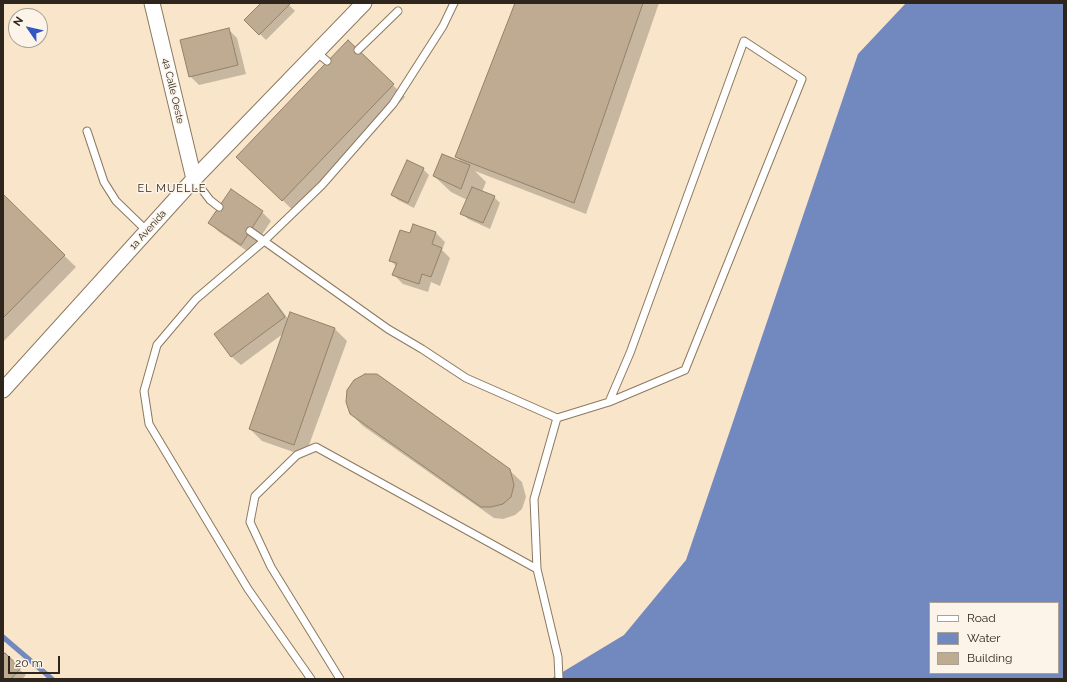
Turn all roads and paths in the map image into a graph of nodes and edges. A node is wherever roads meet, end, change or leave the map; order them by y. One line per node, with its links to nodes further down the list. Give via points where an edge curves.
1 (152, 3): 7 (street, 4a Calle Oeste)
2 (364, 3): 7 (street, 1a Avenida, via 322,57)
3 (454, 3): 11 (lane, via 443,26 393,104 322,185)
4 (398, 11): 5 (lane)
5 (358, 50)
6 (87, 131): 9 (lane, via 104,182 116,201)
7 (194, 179): 8 (lane); 9 (street, 1a Avenida)
8 (219, 208)
9 (147, 231): 12 (street, 1a Avenida)
10 (250, 231): 11 (lane)
11 (264, 241): 14 (lane, via 388,329 466,378); 16 (lane, via 196,299 157,346 144,391 149,424 248,589)
12 (3, 390)
13 (609, 402): 13 (lane, via 685,370 802,79 744,41 630,353); 14 (lane)
14 (557, 418): 15 (lane, via 534,499)
15 (537, 569): 17 (lane, via 316,447 297,455 255,496 250,522 271,566); 18 (lane, via 558,656)
16 (310, 679)
17 (340, 679)
18 (560, 679)

